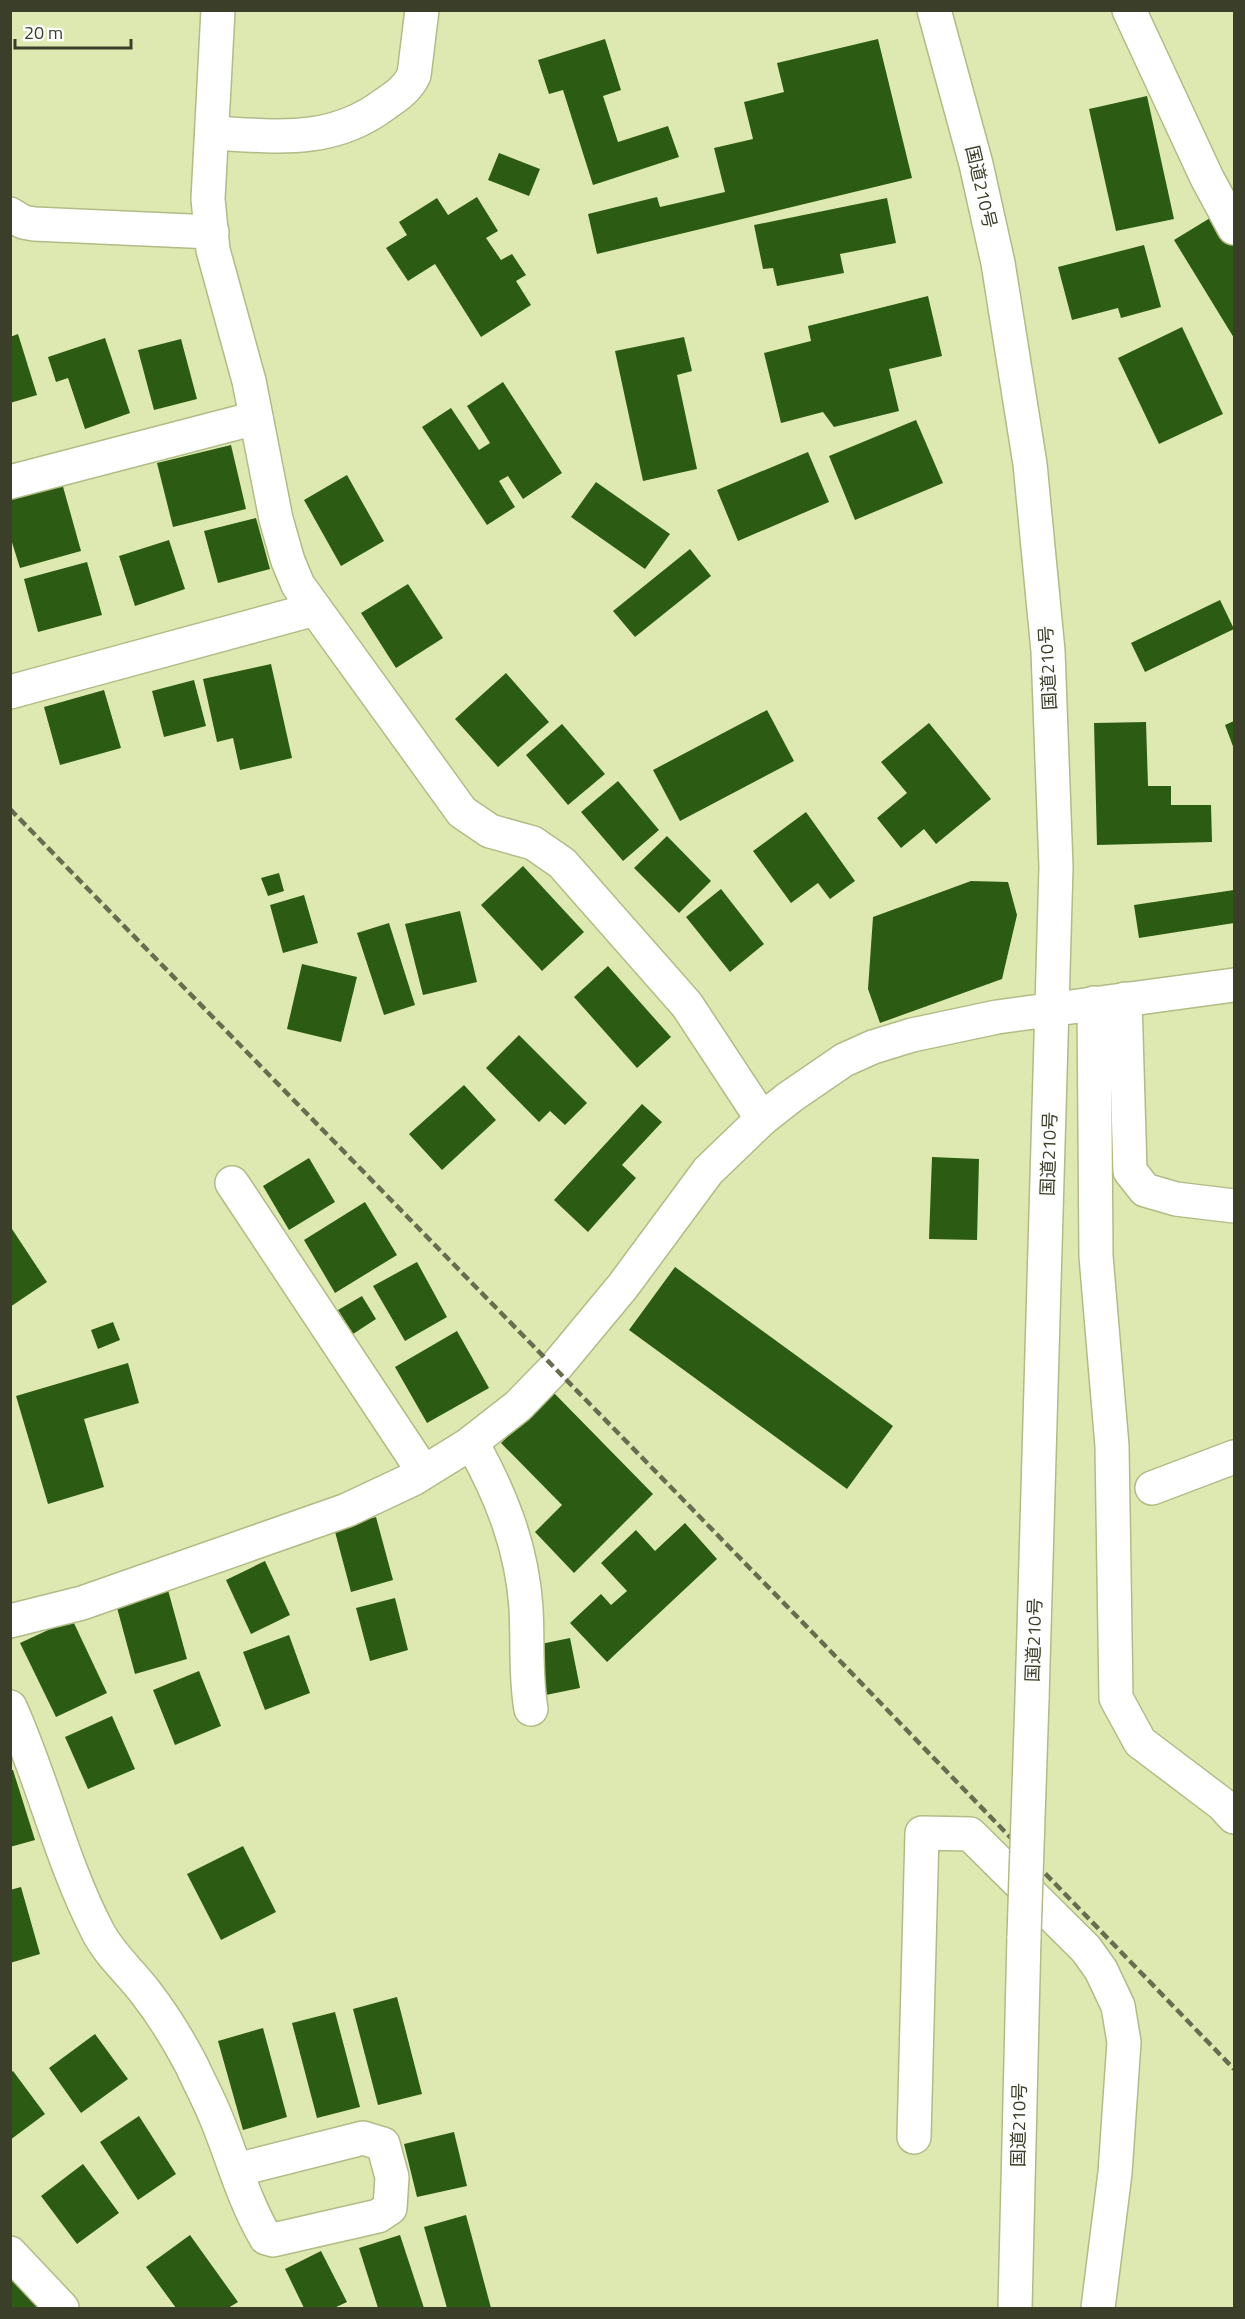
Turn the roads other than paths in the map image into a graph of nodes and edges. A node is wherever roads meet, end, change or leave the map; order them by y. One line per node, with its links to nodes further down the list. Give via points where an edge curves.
1 (218, 10): 5 (main road)
2 (422, 10): 5 (main road, via 414,75 377,111 318,134)
3 (934, 10): 15 (main road, 国道210号, via 976,164 995,252 1030,464 1041,560 1052,734 1056,867)
4 (1129, 10): 7 (main road)
5 (212, 133): 8 (main road, via 208,199)
6 (10, 214): 8 (main road, via 34,224)
7 (1234, 228)
8 (212, 232): 9 (main road, via 213,250)
9 (256, 418): 10 (main road); 11 (main road, via 288,561 298,585)
10 (10, 482)
11 (315, 609): 12 (main road); 16 (main road, via 462,812 490,831 533,843 562,863 687,1005)
12 (10, 692)
13 (1234, 985): 14 (main road)
14 (1110, 1001): 15 (main road); 18 (main road, via 1130,1172 1145,1190 1176,1199); 26 (main road, via 1096,1256 1112,1446 1116,1698 1140,1742)
15 (1053, 1009): 16 (main road, via 997,1017 873,1047 844,1060); 31 (main road, 国道210号, bridge)
16 (762, 1119): 19 (main road, via 708,1171 623,1286 555,1368 518,1406)
17 (232, 1183): 21 (main road)
18 (1234, 1206)
19 (472, 1443): 21 (main road); 25 (main road, via 500,1496 520,1563)
20 (1234, 1457): 22 (main road)
21 (423, 1471): 23 (main road, via 383,1495 319,1521 82,1603)
22 (1152, 1488)
23 (10, 1621)
24 (10, 1707): 28 (main road, via 99,1934 115,1959 147,1993 191,2065)
25 (531, 1709)
26 (1234, 1817)
27 (914, 2137): 32 (main road, via 922,1833 970,1834 1086,1948 1118,2006 1123,2054 1115,2173)
28 (236, 2170): 28 (main road, via 258,2224 266,2238 273,2240 378,2216 390,2208 392,2177 383,2144 363,2138)
29 (10, 2253): 30 (main road)
30 (62, 2308)
31 (1016, 2308)
32 (1098, 2308)

